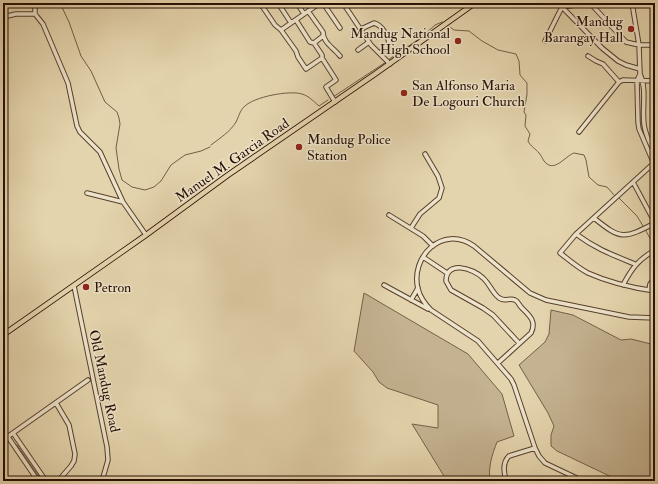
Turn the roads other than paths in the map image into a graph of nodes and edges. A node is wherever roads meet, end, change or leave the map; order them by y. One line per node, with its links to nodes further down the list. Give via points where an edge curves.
1 (35, 3): 13 (street)
2 (260, 3): 19 (street)
3 (278, 3): 17 (street)
4 (297, 3): 14 (street)
5 (318, 3): 12 (street)
6 (323, 3): 18 (street)
7 (343, 3): 20 (street)
8 (475, 3): 32 (main road, Manuel M. Garcia Road)
9 (590, 3): 11 (street); 25 (street, via 626,42)
10 (632, 3): 25 (street)
11 (561, 5): 22 (street); 33 (street, via 618,61)
12 (308, 11): 14 (street); 21 (street, via 323,32)
13 (35, 14): 15 (street); 48 (street, via 43,24 68,83 77,126 100,152)
14 (304, 14): 16 (street)
15 (3, 17)
16 (296, 20): 17 (street); 24 (street, via 310,42)
17 (291, 23): 19 (street)
18 (340, 28)
19 (281, 30): 31 (street, via 306,69)
20 (361, 30): 23 (street); 28 (street, via 374,23 378,24 389,42)
21 (323, 36): 24 (street); 29 (street)
22 (545, 41)
23 (369, 42): 27 (street); 28 (street)
24 (314, 43): 31 (street)
25 (639, 45): 26 (street); 33 (street)
26 (655, 45)
27 (358, 50)
28 (380, 53): 32 (street)
29 (340, 56)
30 (588, 56): 38 (street, via 603,64)
31 (322, 58): 41 (street, via 336,80 326,87)
32 (390, 64): 41 (main road, Manuel M. Garcia Road)
33 (640, 68): 34 (street)
34 (640, 74): 35 (street); 36 (street)
35 (637, 81): 36 (street); 38 (street); 39 (street)
36 (643, 81): 37 (street); 40 (street)
37 (655, 81)
38 (619, 82): 42 (street)
39 (638, 96): 40 (street); 45 (street, via 638,125)
40 (643, 96): 44 (street, via 644,128)
41 (335, 102): 53 (main road, Manuel M. Garcia Road)
42 (579, 132)
43 (425, 154): 51 (street, via 442,188 439,198 420,214)
44 (655, 154)
45 (654, 164): 46 (street)
46 (633, 182): 50 (street); 50 (street, via 654,223 635,234 625,235 613,232)
47 (87, 194): 48 (street)
48 (123, 202): 53 (street)
49 (389, 215): 51 (street)
50 (594, 218): 52 (street)
51 (411, 228): 54 (street)
52 (576, 234): 57 (street, via 591,245); 61 (street, via 560,253 588,273)
53 (146, 235): 62 (main road, Manuel M. Garcia Road)
54 (432, 246): 56 (street); 68 (street, via 441,240 452,238 468,242 530,293 546,300 629,317)
55 (655, 250): 57 (street)
56 (423, 257): 58 (street); 63 (street, via 418,272)
57 (635, 264): 61 (street)
58 (447, 273): 70 (street, via 446,281 451,290 487,311); 70 (street, via 455,268 466,268 483,277 501,300 517,301 531,317 534,328 528,337)
59 (655, 278): 64 (street)
60 (384, 285): 66 (street)
61 (623, 285): 64 (street)
62 (74, 286): 69 (main road, Manuel M. Garcia Road); 83 (street, Old Mandug Road, via 107,447 107,464)
63 (418, 288): 66 (street); 67 (street, via 420,296)
64 (649, 290): 65 (street)
65 (655, 291)
66 (412, 300): 67 (street)
67 (430, 310): 71 (street, via 478,341)
68 (655, 318)
69 (3, 335)
70 (519, 343): 71 (street)
71 (498, 363): 77 (street, via 514,385)
72 (88, 380): 73 (street)
73 (56, 403): 74 (street); 82 (street, via 68,422 75,454 71,466)
74 (13, 433): 75 (street); 81 (street)
75 (8, 437): 76 (street); 80 (street)
76 (3, 440)
77 (535, 448): 84 (street, via 506,458); 85 (street, via 545,463)
78 (3, 475): 79 (street)
79 (7, 481)
80 (38, 481)
81 (46, 481)
82 (58, 481)
83 (102, 481)
84 (506, 481)
85 (583, 481)

